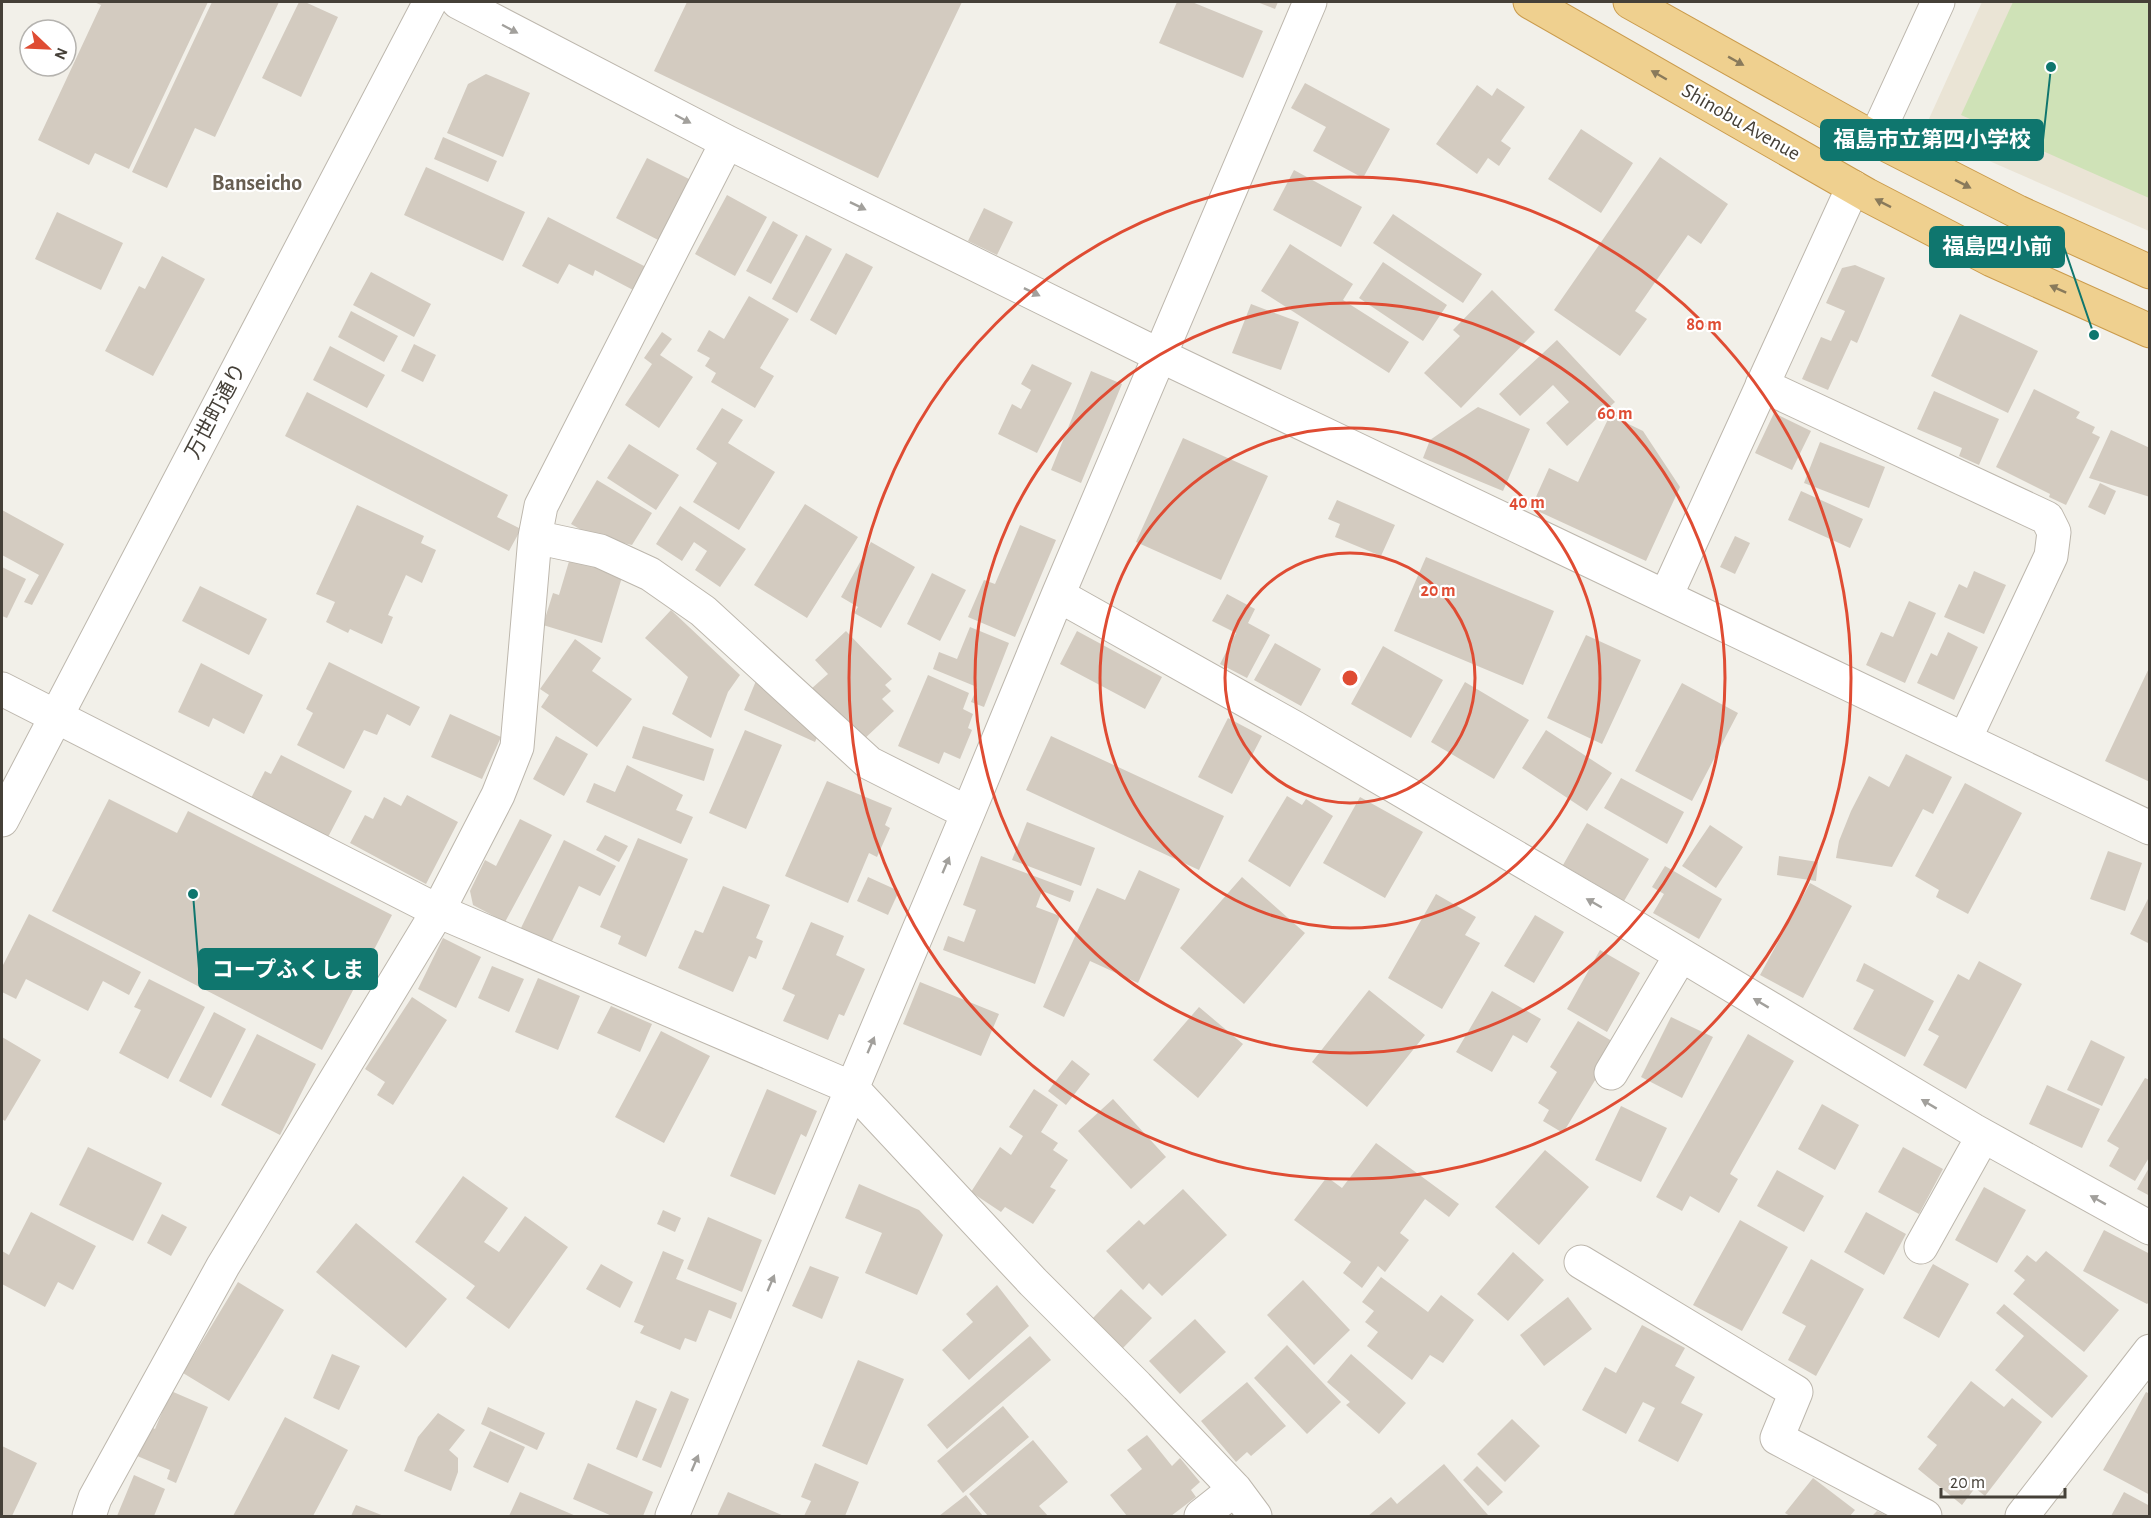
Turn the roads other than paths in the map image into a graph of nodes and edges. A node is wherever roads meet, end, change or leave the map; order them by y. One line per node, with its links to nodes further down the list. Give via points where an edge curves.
1 (430, 2): 18 (street, 万世町通り)
2 (459, 2): 8 (street, one-way to 8)
3 (1310, 2): 12 (street)
4 (1530, 2): 9 (highway, Shinobu Avenue, one-way to 4)
5 (1630, 2): 7 (highway, one-way to 7)
6 (1938, 2): 7 (street)
7 (1875, 139): 10 (highway, one-way to 10, via 2018,213)
8 (727, 142): 12 (street, one-way to 12); 14 (street, via 541,506)
9 (1853, 187): 11 (highway, Shinobu Avenue, one-way to 9, via 1992,260); 13 (street)
10 (2150, 272)
11 (2150, 330)
12 (1161, 356): 15 (street); 16 (street)
13 (1762, 385): 16 (street); 19 (street, via 2047,518 2054,532 2051,556)
14 (535, 537): 20 (street, via 600,550 650,574 703,611 869,764); 23 (street, via 517,747 498,795)
15 (1058, 595): 20 (street); 24 (street, one-way to 15, via 1295,728)
16 (1666, 596): 19 (street)
17 (2, 689): 18 (street)
18 (56, 716): 21 (street, 万世町通り); 23 (street)
19 (1965, 739): 22 (street)
20 (968, 813): 26 (street, one-way to 20)
21 (2, 820)
22 (2150, 828)
23 (438, 911): 26 (street); 33 (street, via 223,1266 94,1498)
24 (1681, 955): 25 (street); 27 (street, one-way to 24)
25 (1611, 1073)
26 (852, 1088): 32 (street, via 1033,1282); 34 (street, one-way to 26)
27 (1983, 1136): 28 (street, one-way to 27); 29 (street)
28 (2150, 1228)
29 (1921, 1247)
30 (1581, 1262): 37 (street, via 1796,1392 1777,1438)
31 (2144, 1367): 38 (street)
32 (1235, 1489): 35 (street); 36 (street)
33 (89, 1516)
34 (672, 1516)
35 (1201, 1516)
36 (1255, 1516)
37 (1924, 1516)
38 (2022, 1516)

